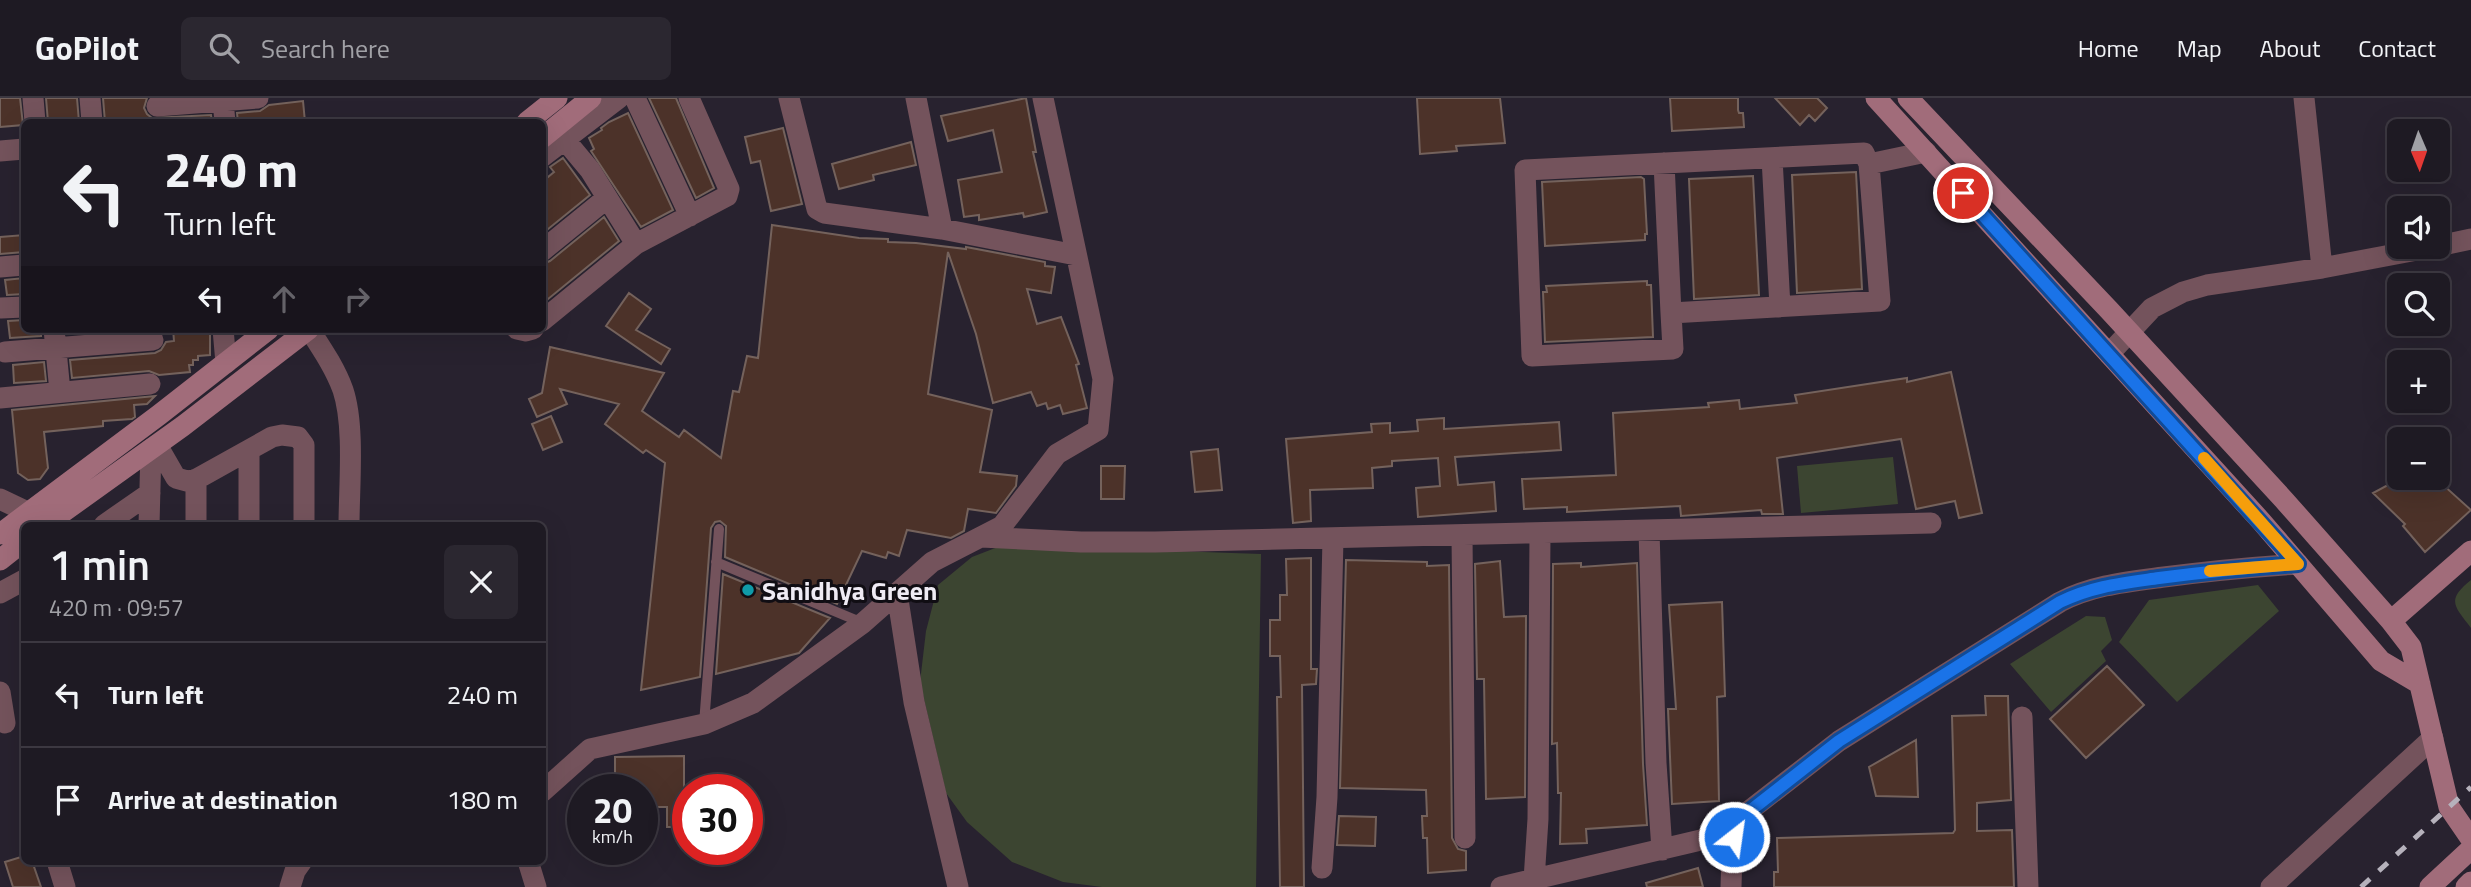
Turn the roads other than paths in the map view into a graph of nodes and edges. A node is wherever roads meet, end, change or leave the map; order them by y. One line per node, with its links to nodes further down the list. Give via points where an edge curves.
1 (33, 98): 18 (street)
2 (90, 98): 19 (street)
3 (246, 98): 4 (street); 16 (street)
4 (258, 98)
5 (557, 98): 21 (street)
6 (591, 98): 22 (street)
7 (619, 98): 22 (street)
8 (635, 98): 30 (street)
9 (689, 98): 30 (street, via 729,189 727,196)
10 (789, 98): 31 (street, via 817,209)
11 (916, 98): 31 (street)
12 (1043, 98): 36 (street)
13 (1876, 98): 25 (street)
14 (1908, 98): 50 (street)
15 (2304, 98): 40 (street)
16 (223, 101): 17 (street); 20 (street)
17 (157, 106)
18 (35, 119)
19 (92, 119)
20 (225, 119)
21 (531, 119)
22 (554, 135): 29 (street, via 590,170)
23 (21, 149): 24 (street)
24 (0, 151)
25 (1926, 152): 28 (street); 54 (street)
26 (1772, 158): 27 (street); 28 (street, via 1864,153); 42 (street)
27 (1664, 163): 44 (street); 44 (street, via 1525,170 1532,356 1673,349)
28 (1869, 163): 42 (street, via 1880,301)
29 (607, 198): 34 (street); 35 (street)
30 (690, 216): 34 (street)
31 (942, 229): 36 (street)
32 (2471, 239): 33 (street)
33 (2450, 243)
34 (636, 244): 45 (street)
35 (546, 248)
36 (1076, 255): 82 (street, via 1103,379 1098,430 1056,454 1002,526)
37 (2387, 255): 40 (street)
38 (21, 265): 39 (street)
39 (0, 267)
40 (2322, 268): 50 (street, via 2183,292 2152,309)
41 (21, 307): 43 (street)
42 (1780, 307): 44 (street)
43 (1, 308)
44 (1671, 313)
45 (546, 318)
46 (223, 333): 55 (street)
47 (264, 333): 55 (street)
48 (301, 333): 59 (street)
49 (306, 333): 75 (street, via 328,357 344,393)
50 (2129, 333): 54 (street); 64 (street)
51 (55, 338): 52 (street); 53 (street); 57 (street)
52 (153, 340)
53 (5, 352)
54 (2109, 354): 68 (street)
55 (226, 363): 65 (street)
56 (150, 384): 57 (street)
57 (60, 392): 58 (street)
58 (0, 398)
59 (154, 447): 61 (street, via 176,478); 62 (street); 70 (street)
60 (249, 450): 61 (street); 73 (street); 74 (street, via 282,435 302,440)
61 (196, 479): 72 (street)
62 (150, 493): 66 (street); 71 (street)
63 (0, 499): 65 (street)
64 (2284, 500): 68 (street); 92 (street)
65 (27, 512): 69 (street); 79 (street)
66 (125, 518)
67 (0, 521): 79 (street)
68 (2261, 521): 88 (street)
69 (45, 522)
70 (48, 522)
71 (149, 522)
72 (196, 522)
73 (249, 522)
74 (304, 522)
75 (349, 522)
76 (1931, 523): 78 (street)
77 (719, 529): 87 (lane)
78 (1649, 531): 80 (street); 105 (street)
79 (0, 534): 86 (street)
80 (1540, 534): 81 (street); 109 (street)
81 (1462, 535): 83 (street); 102 (street)
82 (980, 537): 83 (street, via 1118,542); 91 (street, via 932,562)
83 (1333, 538): 108 (street)
84 (21, 543): 86 (street)
85 (2471, 551): 92 (street)
86 (2, 559)
87 (716, 562): 93 (lane); 98 (lane)
88 (2298, 564): 94 (street, via 2381,661); 101 (street, via 2232,568 2080,592 1839,741)
89 (21, 582): 90 (street)
90 (0, 593)
91 (897, 593): 93 (street); 113 (street, via 914,702)
92 (2391, 621): 94 (street, via 2411,647)
93 (863, 623): 98 (street, via 754,703)
94 (2420, 684): 99 (street)
95 (0, 692): 97 (street)
96 (2022, 717): 116 (street)
97 (5, 723)
98 (704, 724): 100 (street, via 590,749)
99 (2433, 738): 103 (street, via 2449,807); 117 (street)
100 (546, 788)
101 (1737, 821): 105 (street, via 1705,839); 115 (street)
102 (1465, 838)
103 (2471, 839)
104 (2471, 849): 118 (street)
105 (1662, 850): 109 (street)
106 (58, 865): 111 (street)
107 (529, 865): 112 (street)
108 (1322, 868)
109 (1534, 880): 114 (street)
110 (2471, 882): 119 (street)
111 (65, 887)
112 (536, 887)
113 (958, 887)
114 (1501, 887)
115 (1731, 887)
116 (2028, 887)
117 (2271, 887)
118 (2430, 887)
119 (2466, 887)

